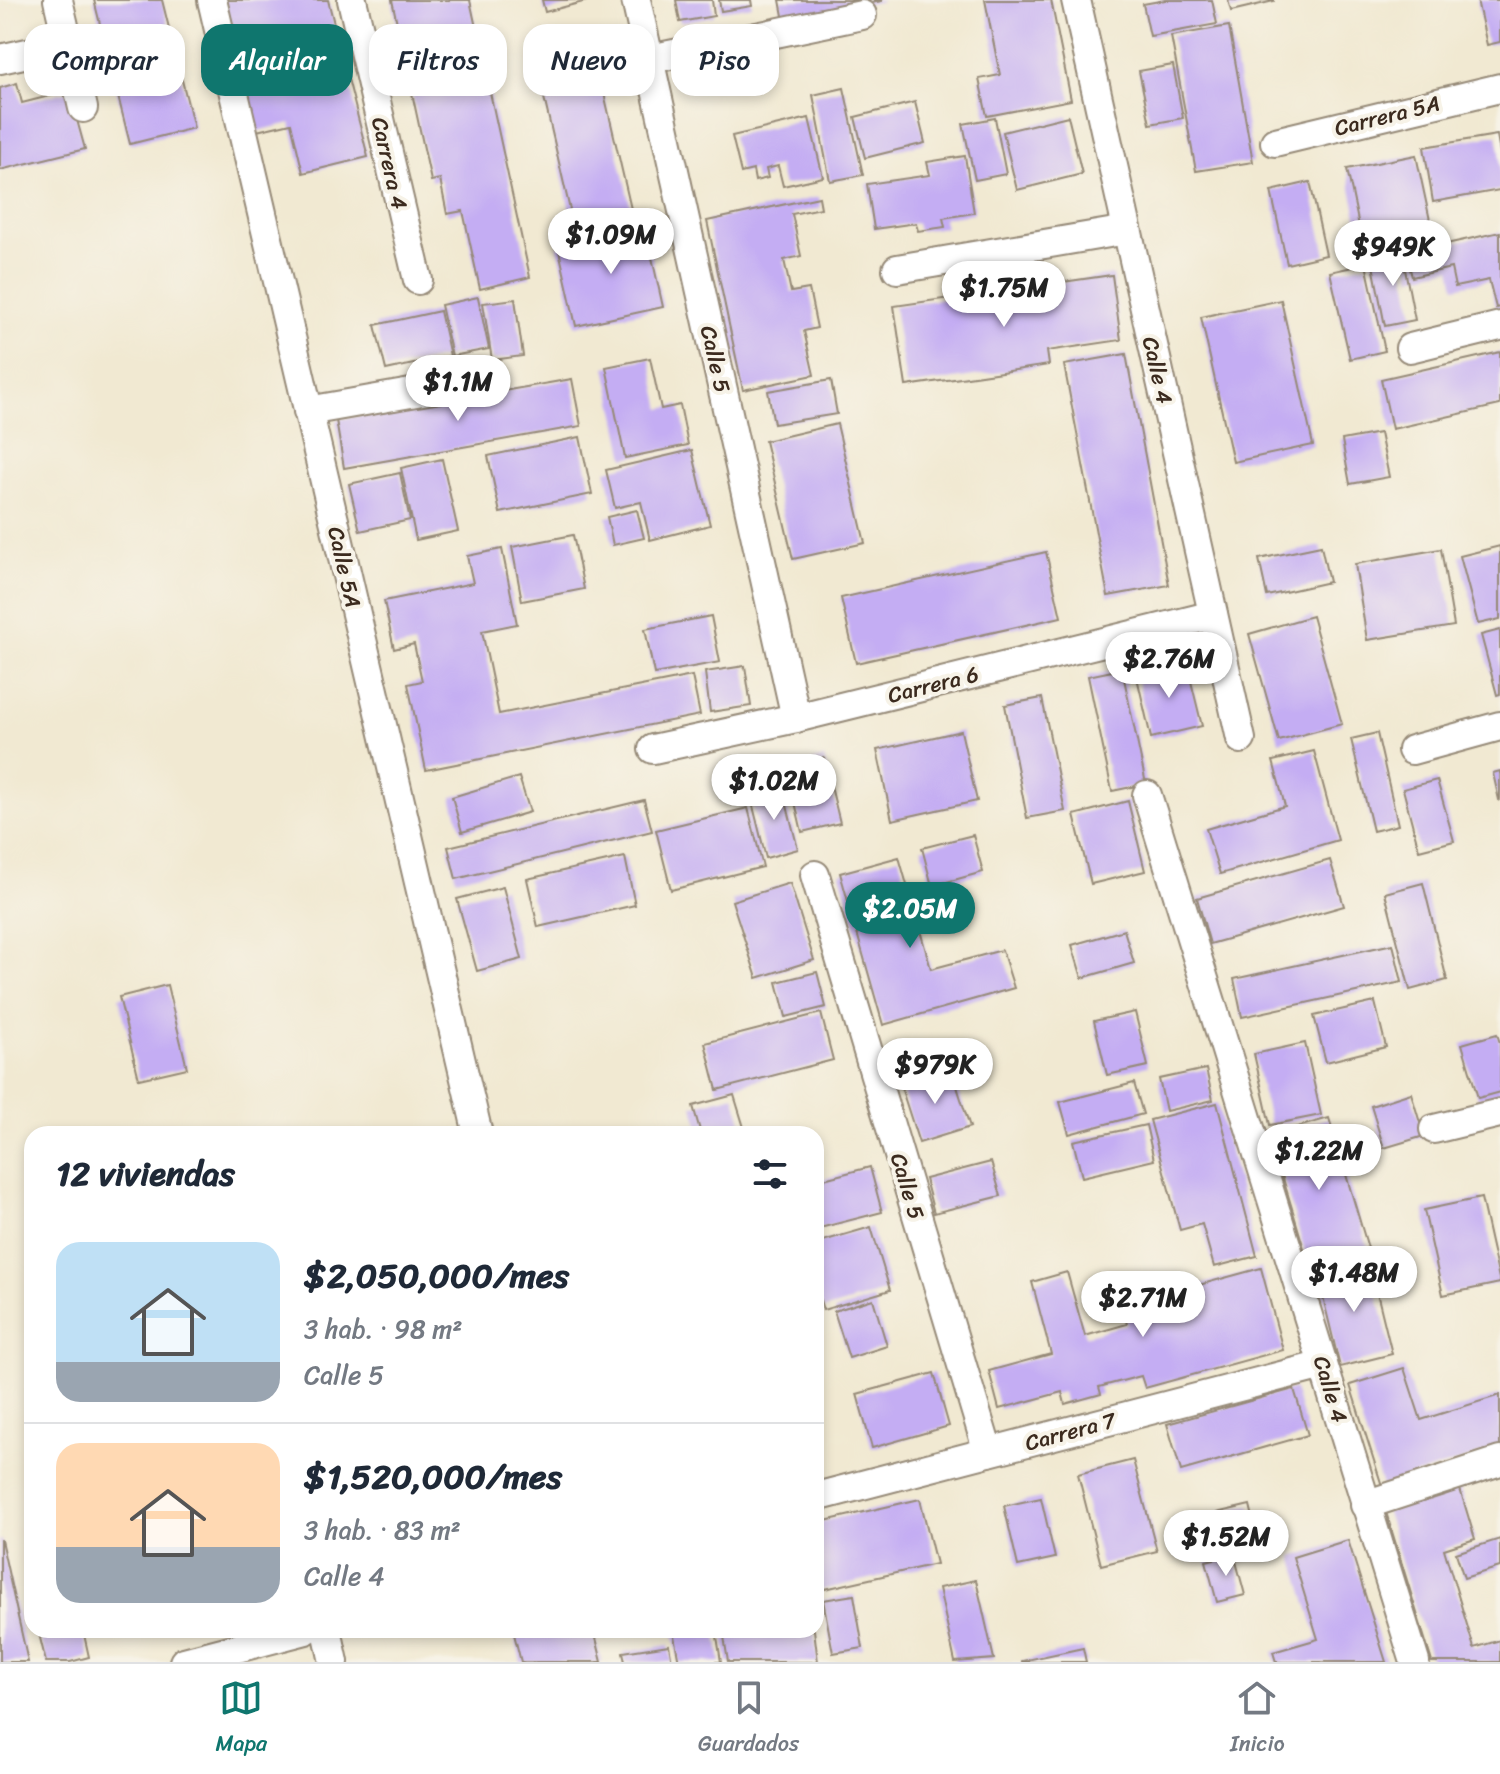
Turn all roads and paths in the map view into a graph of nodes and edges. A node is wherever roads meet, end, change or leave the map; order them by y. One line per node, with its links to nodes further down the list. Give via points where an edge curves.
1 (58, 0): 7 (street)
2 (212, 0): 23 (street, Calle 5A)
3 (352, 0): 19 (street, Carrera 4)
4 (636, 0): 8 (street, Calle 5)
5 (1076, 0): 17 (street, Calle 4)
6 (862, 15): 10 (street)
7 (64, 24)
8 (642, 24)
9 (24, 54): 11 (street)
10 (655, 58)
11 (0, 59)
12 (655, 82): 25 (street, Calle 5)
13 (1500, 88): 16 (street, Carrera 5A)
14 (80, 96): 15 (street)
15 (83, 108)
16 (1275, 142)
17 (1127, 230): 18 (street); 24 (street, Calle 4)
18 (897, 269)
19 (418, 280)
20 (1500, 326): 21 (street)
21 (1410, 348)
22 (468, 383): 23 (street)
23 (308, 411): 33 (street, Calle 5A)
24 (1213, 615): 25 (street, Carrera 6); 27 (street, Calle 4)
25 (796, 718): 28 (street, Carrera 6)
26 (1500, 726): 29 (street)
27 (1241, 739)
28 (653, 749)
29 (1412, 750)
30 (1147, 795): 35 (street, Calle 4)
31 (815, 875): 36 (street, Calle 5)
32 (1500, 1113): 34 (street)
33 (476, 1126)
34 (1434, 1129)
35 (1323, 1365): 36 (street, Carrera 7); 39 (street, Calle 4)
36 (988, 1452): 38 (street, Carrera 7)
37 (1500, 1461): 39 (street)
38 (824, 1495)
39 (1365, 1505): 44 (street, Calle 4)
40 (276, 1638): 42 (street)
41 (329, 1638): 43 (street)
42 (184, 1662)
43 (334, 1662)
44 (1415, 1662)

